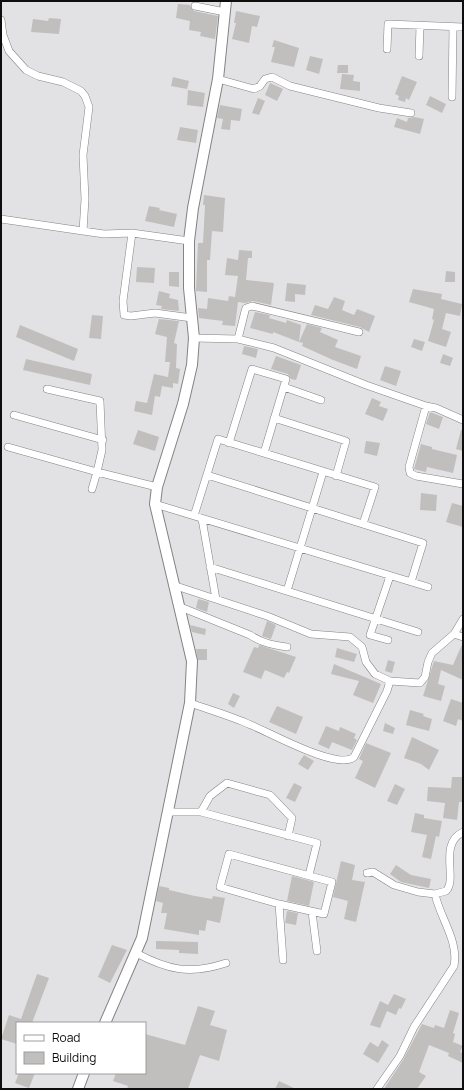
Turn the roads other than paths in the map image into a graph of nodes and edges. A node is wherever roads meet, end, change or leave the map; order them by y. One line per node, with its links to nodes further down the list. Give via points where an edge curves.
1 (226, 1): 3 (street)
2 (195, 6): 3 (street)
3 (225, 12): 10 (street)
4 (1, 20): 14 (street, via 3,36 9,51 26,70 38,76 63,82 81,91 85,96 89,107 84,155)
5 (420, 26): 6 (street); 8 (street, via 388,24); 9 (street)
6 (453, 27): 7 (street); 11 (street)
7 (463, 27)
8 (387, 49)
9 (419, 56)
10 (218, 79): 12 (street, via 254,89 265,79 272,77 297,87 379,108); 16 (street)
11 (452, 97)
12 (411, 113)
13 (1, 219): 14 (street)
14 (83, 231): 15 (street, via 104,234)
15 (132, 233): 16 (street); 17 (street, via 123,301 124,315 155,313)
16 (189, 241): 17 (street, via 188,288)
17 (192, 318): 19 (street)
18 (359, 332): 20 (street, via 252,306 246,308)
19 (194, 338): 20 (street); 37 (street, via 192,365 183,404)
20 (238, 339): 24 (street, via 274,348)
21 (284, 388): 23 (street); 26 (street); 29 (street, via 286,379 252,369)
22 (48, 389): 28 (street, via 100,401)
23 (321, 400)
24 (426, 406): 27 (street, via 446,411); 36 (street, via 409,467 410,472 416,476)
25 (14, 415): 28 (street)
26 (274, 418): 31 (street); 35 (street, via 346,441)
27 (463, 420)
28 (103, 440): 32 (street)
29 (229, 443): 31 (street); 34 (street, via 218,439)
30 (8, 447): 32 (street)
31 (264, 453): 33 (street)
32 (97, 472): 37 (street); 38 (street)
33 (323, 472): 35 (street); 40 (street)
34 (207, 475): 40 (street); 41 (street)
35 (336, 476): 43 (street, via 375,487)
36 (463, 484)
37 (157, 487): 39 (street)
38 (92, 489)
39 (155, 504): 41 (street); 48 (street)
40 (312, 508): 43 (street); 44 (street)
41 (194, 516): 42 (street)
42 (202, 519): 44 (street); 45 (street)
43 (363, 524): 47 (street, via 423,543)
44 (300, 548): 46 (street); 50 (street)
45 (210, 567): 50 (street); 51 (street)
46 (390, 576): 47 (street); 53 (street)
47 (411, 582): 49 (street)
48 (174, 585): 51 (street); 52 (street)
49 (428, 587)
50 (287, 591): 53 (street)
51 (216, 599): 60 (street, via 311,634 353,638 362,647 366,662 375,674)
52 (178, 606): 59 (street, via 250,635 261,642); 61 (street, via 192,661)
53 (376, 619): 55 (street); 58 (street, via 370,635)
54 (463, 620): 56 (street)
55 (418, 632)
56 (454, 634): 57 (street); 60 (street, via 432,653 425,678 420,683)
57 (463, 637)
58 (388, 640)
59 (287, 646)
60 (390, 681): 61 (street, via 354,757 349,760 317,754 251,724)
61 (190, 703): 62 (street)
62 (168, 812): 63 (street); 72 (street, via 142,938)
63 (201, 812): 65 (street); 65 (street, via 210,796 227,783 270,795 292,818)
64 (463, 832): 68 (street, via 457,836 449,852 449,889)
65 (288, 836): 67 (street, via 316,844)
66 (368, 873): 68 (street, via 373,872 394,886)
67 (309, 875): 69 (street, via 229,854 220,887); 70 (street, via 332,882 324,914)
68 (435, 894): 78 (street, via 456,954 454,966)
69 (278, 904): 70 (street); 73 (street)
70 (312, 912): 71 (street)
71 (317, 952)
72 (136, 953): 74 (street, via 155,963 188,970 208,969); 75 (street)
73 (283, 960)
74 (226, 963)
75 (105, 1022)
76 (84, 1074): 77 (street)
77 (78, 1089)
78 (377, 1089)

